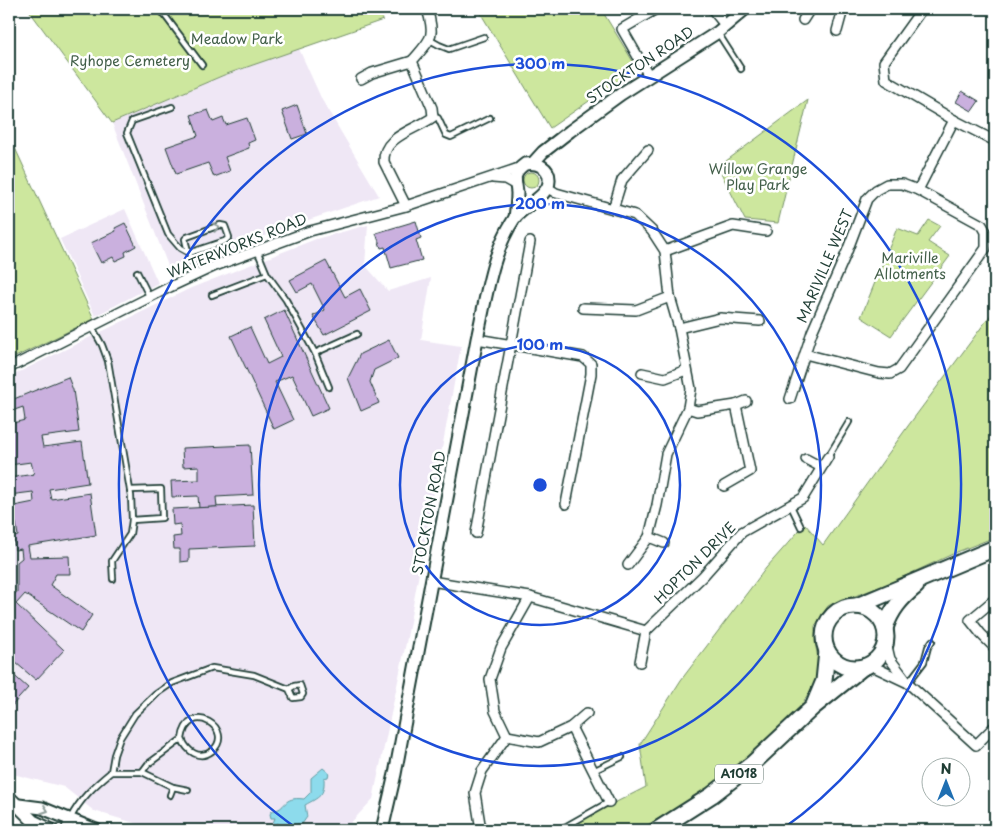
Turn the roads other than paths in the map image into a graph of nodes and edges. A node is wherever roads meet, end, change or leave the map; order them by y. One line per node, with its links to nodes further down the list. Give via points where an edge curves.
1 (160, 9): 15 (lane)
2 (427, 9): 13 (street, via 432,28)
3 (656, 9): 17 (street, via 622,29)
4 (712, 9): 10 (street)
5 (745, 9): 10 (main road, STOCKTON ROAD)
6 (810, 9): 9 (street)
7 (843, 9): 11 (street)
8 (922, 9): 22 (street, via 884,62 886,80)
9 (803, 20)
10 (721, 29): 16 (lane); 17 (main road, STOCKTON ROAD)
11 (837, 31)
12 (484, 37): 13 (lane, via 449,49)
13 (430, 40): 14 (street)
14 (412, 61): 18 (street); 20 (street)
15 (202, 65)
16 (741, 69)
17 (650, 76): 24 (main road, STOCKTON ROAD)
18 (361, 79)
19 (172, 107): 41 (lane, via 132,121 127,134 168,234)
20 (433, 117): 21 (lane, via 438,118 446,135 451,137); 34 (street, via 389,143 383,154)
21 (490, 118)
22 (954, 120): 23 (street); 32 (street)
23 (995, 141)
24 (551, 146): 26 (main road, STOCKTON ROAD); 28 (main road)
25 (648, 150): 35 (street, via 622,180)
26 (533, 163): 27 (main road, STOCKTON ROAD); 28 (main road)
27 (519, 168): 29 (street, WATERWORKS ROAD); 30 (main road, STOCKTON ROAD)
28 (546, 170): 31 (main road, via 550,182)
29 (485, 178): 30 (street, WATERWORKS ROAD, via 505,179); 34 (street, WATERWORKS ROAD)
30 (515, 186): 33 (main road, via 526,197); 36 (main road, STOCKTON ROAD)
31 (548, 188): 33 (main road, STOCKTON ROAD); 35 (street)
32 (918, 190): 56 (street, MARIVILLE WEST, via 902,184 887,184 867,199); 56 (street, MARIVILLE WEST, via 982,225 986,232 986,248 899,369 890,374 879,373)
33 (539, 197): 36 (main road, STOCKTON ROAD)
34 (406, 206): 39 (street, WATERWORKS ROAD, via 310,231)
35 (613, 209): 40 (street, via 636,215)
36 (514, 218): 53 (main road, STOCKTON ROAD, via 491,272)
37 (766, 231): 40 (street, via 733,226)
38 (530, 242): 54 (street)
39 (258, 250): 43 (street, WATERWORKS ROAD); 44 (lane)
40 (665, 251): 46 (street)
41 (189, 253): 41 (lane, one-way to 41, via 185,242 187,237 225,226 228,239); 43 (lane)
42 (137, 272): 47 (lane)
43 (197, 274): 47 (street, WATERWORKS ROAD)
44 (267, 274): 45 (lane); 55 (lane, via 286,300)
45 (212, 295)
46 (670, 297): 48 (street, via 636,310); 51 (street)
47 (150, 298): 50 (street, WATERWORKS ROAD)
48 (583, 308)
49 (760, 321): 51 (street, via 720,318)
50 (92, 327): 57 (street, WATERWORKS ROAD); 70 (lane, via 108,361)
51 (679, 328): 58 (street)
52 (357, 334): 55 (lane)
53 (477, 339): 54 (street); 82 (main road, STOCKTON ROAD)
54 (512, 344): 71 (street, via 583,357 590,364 591,374); 75 (street)
55 (315, 353): 60 (lane)
56 (805, 354): 61 (street, MARIVILLE WEST)
57 (9, 368)
58 (686, 370): 59 (street, via 665,378); 64 (street, via 690,389)
59 (642, 373)
60 (329, 387)
61 (790, 399)
62 (746, 401): 63 (street)
63 (736, 405): 64 (street, via 697,411); 69 (street, via 750,471)
64 (688, 408): 76 (street, via 666,454)
65 (849, 422): 66 (lane)
66 (828, 457): 68 (street, HOPTON DRIVE)
67 (806, 459): 68 (street)
68 (821, 467): 72 (street, HOPTON DRIVE, via 803,498)
69 (724, 486)
70 (130, 490): 73 (lane); 73 (lane, via 161,489 162,518)
71 (566, 504)
72 (791, 506): 74 (lane); 86 (street, HOPTON DRIVE, via 742,532 703,576)
73 (132, 520): 81 (lane, via 130,534 112,561)
74 (801, 527)
75 (476, 533)
76 (648, 537): 77 (street); 79 (street)
77 (664, 543)
78 (995, 548): 80 (highway, A1018)
79 (628, 565)
80 (929, 576): 85 (highway, A1018); 87 (highway, A1018, via 895,606)
81 (112, 579)
82 (431, 581): 83 (street); 111 (main road, STOCKTON ROAD, via 396,774)
83 (530, 597): 86 (street); 99 (street, via 501,648 490,679 495,711)
84 (995, 599): 89 (street, via 970,620)
85 (857, 606): 87 (highway, via 872,610 882,621); 90 (highway, A1018, via 843,608 827,623 824,637)
86 (646, 631): 91 (street)
87 (886, 635): 92 (highway, A1018, via 880,655); 93 (street, via 890,659)
88 (932, 641): 93 (lane, via 924,662)
89 (995, 648)
90 (828, 651): 92 (highway, via 842,665); 95 (highway, A1018, via 824,681)
91 (640, 662)
92 (866, 666): 93 (street); 95 (highway, A1018)
93 (908, 683): 97 (street, via 976,745)
94 (289, 689): 103 (lane, via 254,675 212,668 172,683 135,714 120,738)
95 (812, 708): 119 (highway, A1018, via 752,764 696,806)
96 (587, 713): 98 (street)
97 (995, 726)
98 (571, 727): 99 (street, via 539,742); 102 (street)
99 (507, 736): 118 (street, via 482,771 474,792)
100 (182, 739): 100 (lane, via 189,723 206,719 218,731 219,740 209,754 200,756 185,747); 104 (lane)
101 (622, 757): 102 (lane)
102 (593, 771): 109 (street)
103 (111, 772): 104 (lane); 112 (lane, via 88,791)
104 (142, 772): 105 (lane)
105 (173, 787): 106 (lane); 107 (lane)
106 (188, 790)
107 (170, 795)
108 (9, 797): 110 (main road)
109 (609, 802): 113 (lane)
110 (19, 805): 112 (main road, one-way to 112, via 42,808); 114 (main road, via 33,821)
111 (384, 817): 116 (main road, STOCKTON ROAD); 117 (main road, STOCKTON ROAD)
112 (68, 825): 115 (main road)
113 (563, 828)
114 (52, 830)
115 (96, 830)
116 (374, 830)
117 (382, 830)
118 (481, 830)
119 (657, 830)

